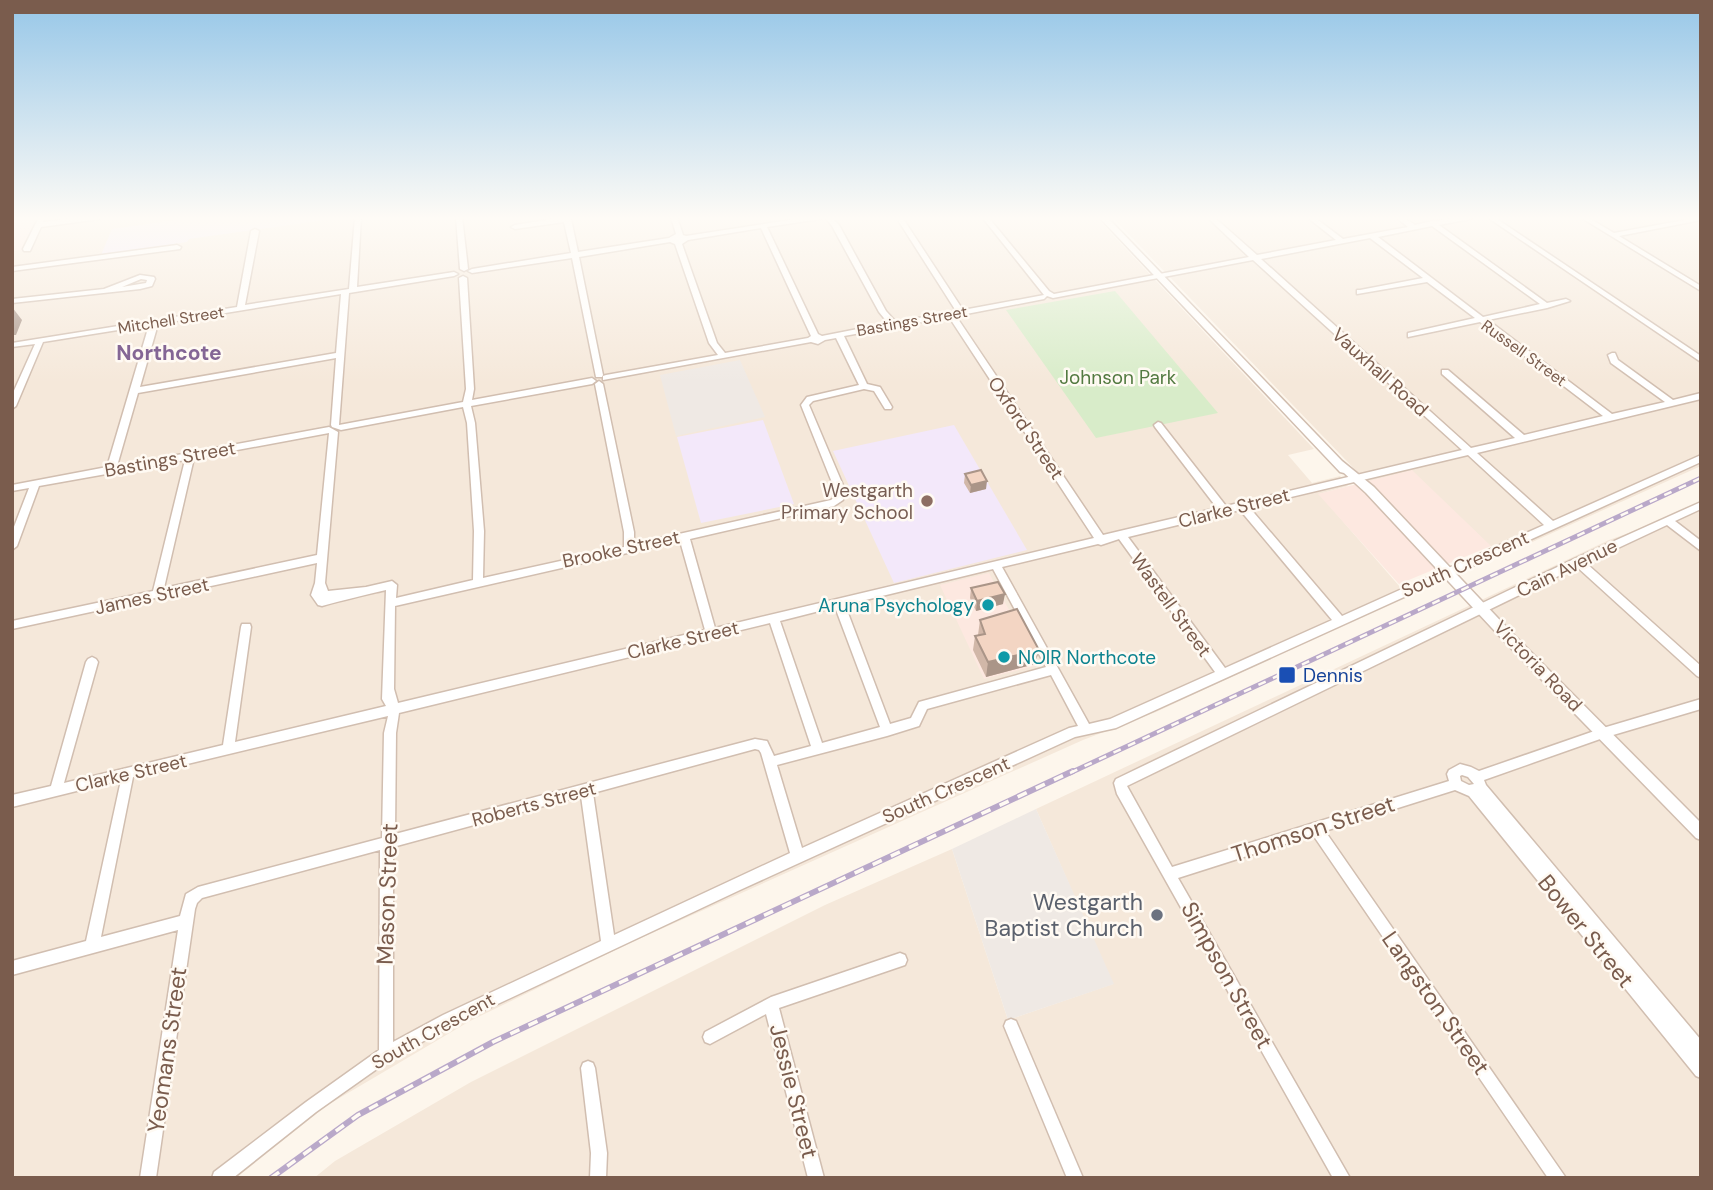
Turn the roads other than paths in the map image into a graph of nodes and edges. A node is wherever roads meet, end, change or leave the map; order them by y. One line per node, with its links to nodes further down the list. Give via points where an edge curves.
1 (247, 273): 28 (street)
2 (351, 273): 22 (street)
3 (463, 273): 4 (street, Mitchell Street); 22 (street, Mitchell Street); 50 (street)
4 (466, 273)
5 (578, 273): 46 (street)
6 (690, 273): 38 (street)
7 (785, 273): 36 (street)
8 (861, 273): 33 (street)
9 (935, 273): 29 (street)
10 (1030, 273): 24 (street)
11 (1157, 273): 18 (street, Victoria Road)
12 (1172, 273): 18 (street, Bastings Street)
13 (1272, 273): 58 (street, Vauxhall Road)
14 (1420, 273): 19 (street, Russell Street)
15 (1501, 273): 27 (street)
16 (1572, 273): 44 (street)
17 (1674, 273): 20 (street)
18 (1159, 275): 24 (street, Bastings Street); 62 (street, Victoria Road)
19 (1429, 279): 23 (street); 31 (street, Russell Street)
20 (1701, 289)
21 (107, 290): 21 (street, via 140,277 151,279 143,286); 25 (street)
22 (349, 291): 28 (street, Mitchell Street); 40 (street)
23 (1360, 292)
24 (1048, 295): 29 (street, Bastings Street)
25 (12, 301)
26 (1566, 301): 27 (street)
27 (1547, 306): 31 (street)
28 (240, 309): 32 (street, Mitchell Street)
29 (961, 312): 30 (street, Bastings Street)
30 (951, 314): 33 (street, Bastings Street); 72 (street, Oxford Street)
31 (1481, 321): 35 (street); 54 (street, Russell Street)
32 (154, 323): 37 (street, Mitchell Street); 48 (street)
33 (890, 326): 34 (street, Bastings Street)
34 (839, 335): 36 (street, Bastings Street); 47 (street)
35 (1411, 335)
36 (816, 338): 42 (street, Bastings Street)
37 (40, 341): 39 (street, Mitchell Street); 52 (street)
38 (713, 343): 42 (street); 43 (street)
39 (12, 345)
40 (340, 355): 48 (street); 56 (street)
41 (1612, 355): 51 (street)
42 (723, 356): 43 (street, Bastings Street)
43 (712, 358): 46 (street, Bastings Street)
44 (1701, 360)
45 (1445, 372): 57 (street)
46 (599, 379): 50 (street, Bastings Street); 74 (street)
47 (864, 386): 53 (street, via 877,389); 70 (street, Brooke Street, via 810,399 805,405 841,495 834,503)
48 (133, 391): 61 (street)
49 (1701, 396): 51 (street, Clarke Street)
50 (471, 403): 56 (street, Bastings Street); 80 (street)
51 (1672, 403): 54 (street, Clarke Street)
52 (12, 406)
53 (888, 407)
54 (1611, 418): 57 (street, Clarke Street)
55 (1158, 425): 67 (street)
56 (335, 429): 59 (street, Bastings Street); 76 (street)
57 (1522, 439): 58 (street, Clarke Street)
58 (1468, 452): 62 (street, Clarke Street); 69 (street, Vauxhall Road)
59 (190, 456): 61 (street, Bastings Street); 81 (street)
60 (1701, 458): 69 (street, South Crescent)
61 (111, 470): 63 (street, Bastings Street)
62 (1355, 479): 66 (street, Clarke Street); 79 (street, Victoria Road)
63 (35, 484): 64 (street, Bastings Street); 73 (street)
64 (12, 488)
65 (1701, 505): 68 (street, Cain Avenue)
66 (1242, 506): 67 (street, Clarke Street); 86 (street)
67 (1225, 511): 71 (street, Clarke Street)
68 (1667, 520): 75 (street); 77 (street, Cain Avenue)
69 (1552, 526): 79 (street, South Crescent)
70 (684, 536): 74 (street, Brooke Street); 89 (street)
71 (1122, 536): 72 (street, Clarke Street); 92 (street, Wastell Street)
72 (1101, 541): 78 (street, Clarke Street)
73 (12, 546)
74 (632, 547): 80 (street, Brooke Street)
75 (1701, 547)
76 (323, 560): 81 (street, James Street); 82 (street, Brooke Street, via 316,595 319,601 370,590)
77 (1578, 562): 84 (street, Cain Avenue); 93 (street)
78 (996, 566): 83 (street, Clarke Street); 91 (street)
79 (1448, 572): 84 (street, Victoria Road); 86 (street, South Crescent)
80 (482, 580): 82 (street, Brooke Street, via 420,594)
81 (157, 594): 87 (street, James Street)
82 (390, 595): 95 (street, Mason Street)
83 (838, 603): 85 (street, Clarke Street); 97 (street)
84 (1483, 609): 98 (street, Victoria Road); 103 (street, Cain Avenue)
85 (774, 618): 89 (street, Clarke Street); 100 (street)
86 (1339, 620): 92 (street, South Crescent)
87 (12, 625)
88 (246, 627): 99 (street)
89 (711, 633): 95 (street, Clarke Street)
90 (92, 662): 107 (street)
91 (1054, 670): 96 (street); 97 (street, via 923,705 915,722)
92 (1222, 673): 96 (street, South Crescent, via 1112,724)
93 (1701, 673)
94 (1701, 704): 98 (street)
95 (390, 711): 99 (street, Clarke Street); 111 (street, Mason Street)
96 (1086, 729): 112 (street, South Crescent)
97 (887, 730): 100 (street)
98 (1603, 733): 105 (street); 110 (street, Victoria Road)
99 (228, 750): 102 (street, Clarke Street)
100 (818, 750): 101 (street)
101 (770, 762): 106 (street, Roberts Street, via 764,745 755,744); 112 (street)
102 (128, 774): 107 (street, Clarke Street); 116 (street)
103 (1131, 776): 113 (street, Simpson Street, via 1120,783 1121,790)
104 (1456, 784): 105 (street); 105 (street, Thomson Street, via 1457,770 1465,769); 109 (street, Thomson Street)
105 (1476, 785): 122 (street, Bower Street); 125 (street, Bower Street)
106 (587, 790): 111 (street, Roberts Street); 115 (street)
107 (56, 791): 108 (street, Clarke Street)
108 (12, 801)
109 (1315, 828): 113 (street, Thomson Street); 132 (street, Langston Street)
110 (1701, 833)
111 (388, 843): 114 (street, Roberts Street, via 198,893 191,899); 123 (street, Mason Street)
112 (798, 857): 115 (street, South Crescent)
113 (1170, 874): 131 (street, Simpson Street)
114 (186, 922): 116 (street); 126 (street, Yeomans Street)
115 (608, 944): 123 (street, South Crescent)
116 (92, 947): 118 (street)
117 (900, 960): 119 (street)
118 (12, 968)
119 (771, 1004): 121 (street); 129 (street, Jessie Street)
120 (1012, 1026): 130 (street)
121 (710, 1037)
122 (1701, 1052)
123 (386, 1054): 127 (street, South Crescent)
124 (588, 1068): 128 (street)
125 (1701, 1071)
126 (148, 1178)
127 (220, 1178)
128 (598, 1178)
129 (816, 1178)
130 (1075, 1178)
131 (1342, 1178)
132 (1558, 1178)

